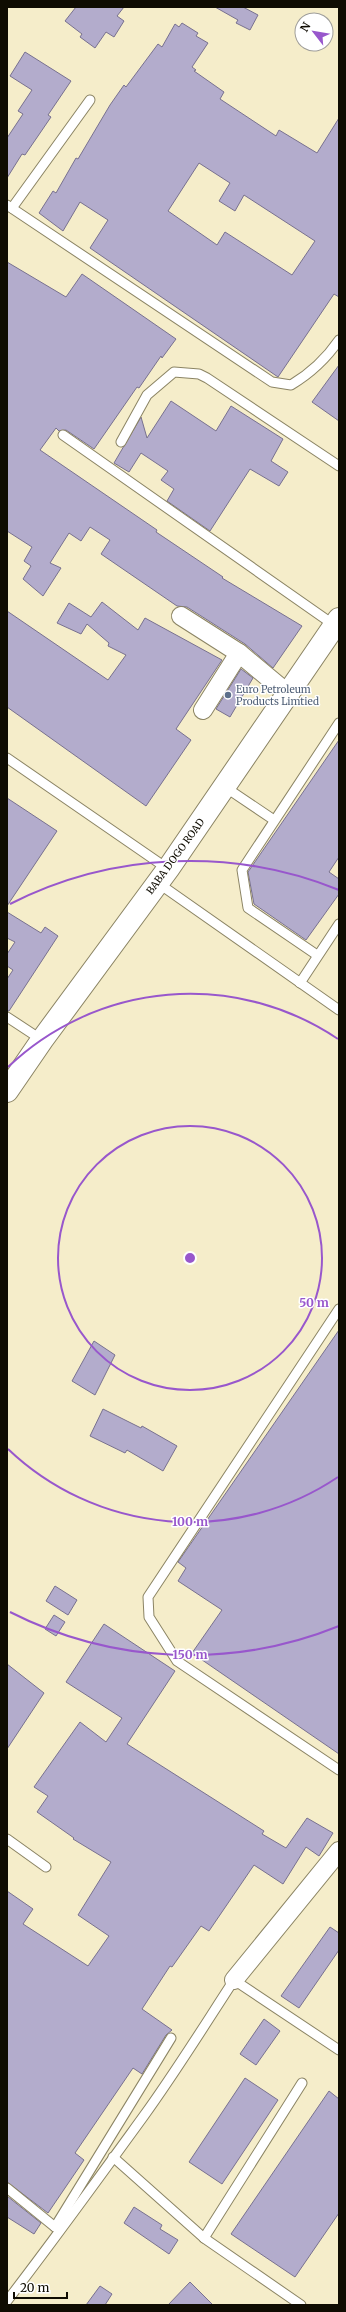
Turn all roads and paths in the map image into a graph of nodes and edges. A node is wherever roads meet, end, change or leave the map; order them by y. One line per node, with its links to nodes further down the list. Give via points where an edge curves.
1 (90, 100): 2 (lane)
2 (9, 207): 3 (lane, via 272,382 291,385 307,376)
3 (338, 343)
4 (63, 435): 8 (lane)
5 (121, 442): 6 (lane, via 147,395 174,372 199,374)
6 (339, 466)
7 (181, 616): 9 (street)
8 (337, 622): 10 (street, BABA DOGO ROAD)
9 (239, 653): 10 (street); 11 (street)
10 (287, 693): 14 (street, BABA DOGO ROAD)
11 (203, 710)
12 (339, 723): 15 (lane)
13 (7, 758): 16 (lane)
14 (225, 787): 15 (lane); 16 (street, BABA DOGO ROAD)
15 (274, 820): 18 (lane, via 242,870 246,905 251,912)
16 (162, 875): 19 (lane); 22 (street, BABA DOGO ROAD)
17 (339, 924): 18 (lane)
18 (317, 955): 19 (lane)
19 (300, 983): 20 (lane)
20 (339, 1010)
21 (7, 1017): 22 (lane)
22 (42, 1040): 23 (street, BABA DOGO ROAD)
23 (7, 1092)
24 (339, 1309): 25 (lane, via 148,1597 149,1617 177,1661)
25 (339, 1770)
26 (7, 1839): 28 (lane)
27 (339, 1851): 29 (street)
28 (46, 1867)
29 (234, 1980): 31 (lane); 33 (lane, via 144,2117)
30 (171, 2038): 36 (lane)
31 (339, 2050)
32 (302, 2083): 37 (lane)
33 (113, 2157): 35 (lane); 37 (lane)
34 (7, 2188): 36 (lane)
35 (72, 2218): 36 (lane); 38 (lane)
36 (55, 2227)
37 (204, 2238): 39 (lane)
38 (7, 2301)
39 (301, 2305)

